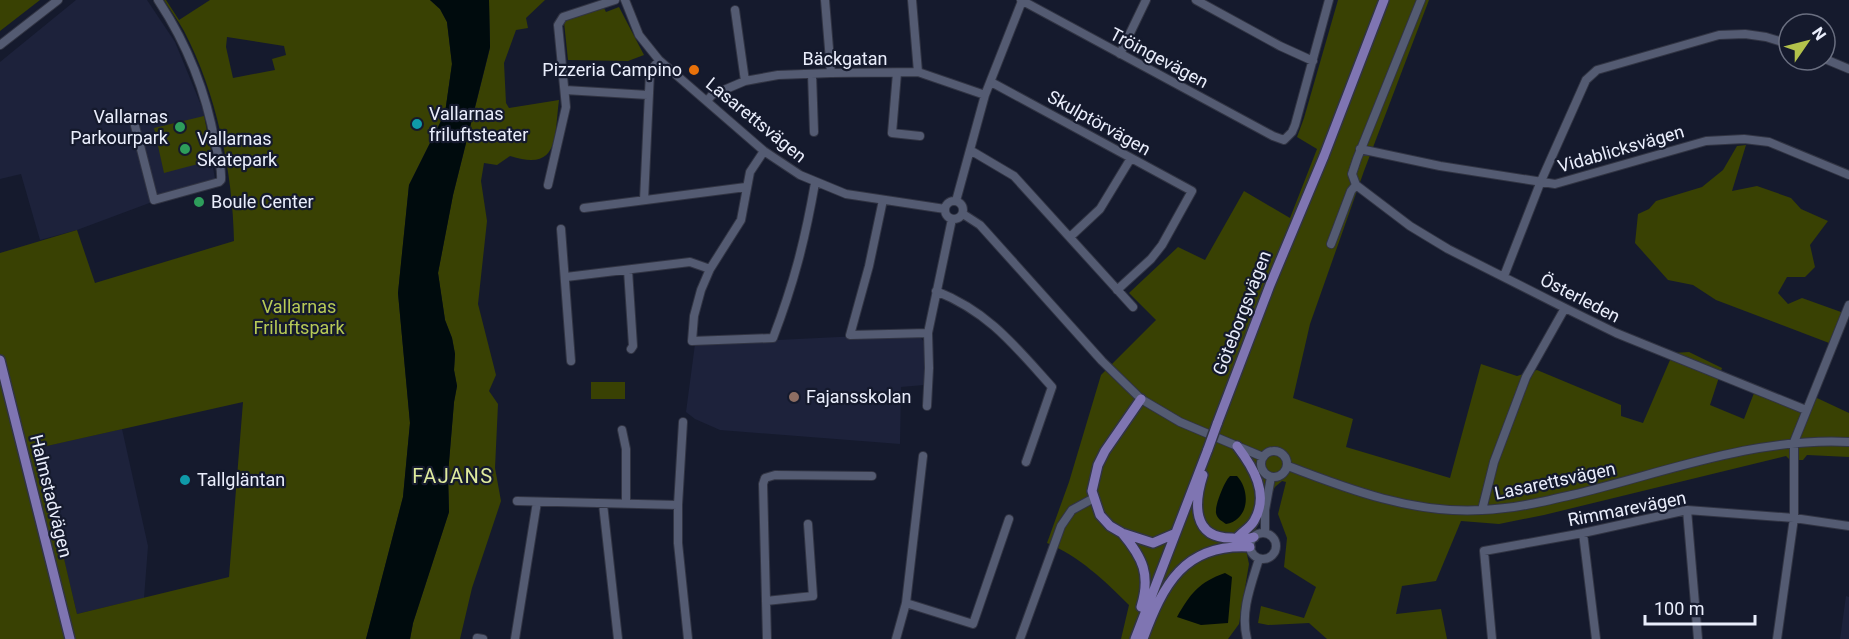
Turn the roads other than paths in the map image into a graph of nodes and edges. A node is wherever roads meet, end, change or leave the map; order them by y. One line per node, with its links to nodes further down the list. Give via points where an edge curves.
1 (58, 0): 16 (street)
2 (158, 0): 30 (street, via 194,66 213,129 221,180 154,200)
3 (615, 0): 26 (street, via 563,17 558,25)
4 (625, 0): 18 (street, Lasarettsvägen, via 639,35)
5 (825, 0): 21 (street)
6 (912, 0): 20 (street)
7 (1022, 0): 13 (street, Tröingevägen); 25 (street)
8 (1146, 0): 17 (street)
9 (1196, 0): 19 (street)
10 (1329, 0): 19 (street)
11 (1384, 0): 74 (main road, Göteborgsvägen, bridge, via 1270,285)
12 (1421, 0): 33 (street)
13 (1036, 3): 17 (street, Tröingevägen)
14 (735, 10): 24 (street)
15 (1777, 40): 38 (street, via 1745,34 1719,35 1597,70 1586,80)
16 (0, 45)
17 (1119, 54): 19 (street, Tröingevägen, via 1284,140 1296,125)
18 (659, 60): 27 (street, via 650,72); 29 (street, Lasarettsvägen)
19 (1313, 62)
20 (918, 72): 23 (street, Bäckgatan); 28 (street, Bäckgatan)
21 (831, 73): 22 (street, Bäckgatan); 23 (street, Bäckgatan)
22 (812, 74): 24 (street, Bäckgatan); 31 (street)
23 (897, 74): 32 (street, via 892,133)
24 (744, 81): 29 (street, Bäckgatan)
25 (991, 82): 28 (street); 36 (street, Skulptörvägen)
26 (565, 90): 27 (street); 41 (street, via 564,122)
27 (648, 95): 43 (street)
28 (985, 95): 34 (street)
29 (707, 101): 35 (street, Lasarettsvägen)
30 (135, 126)
31 (814, 132)
32 (920, 136)
33 (1360, 149): 38 (street, Vidablicksvägen); 40 (street, via 1352,174)
34 (970, 150): 45 (street); 51 (street, via 1014,176)
35 (764, 151): 39 (street, Lasarettsvägen); 42 (street, via 753,165)
36 (1131, 158): 51 (street, via 1100,209); 57 (street, Skulptörvägen, via 1192,191 1162,245)
37 (1849, 175): 38 (street, Vidablicksvägen, via 1768,142 1726,139 1706,141 1566,182)
38 (1541, 181): 55 (street)
39 (814, 183): 44 (street, Lasarettsvägen, via 846,194); 53 (street, via 806,237 773,338 692,341 694,316)
40 (1356, 185): 52 (street); 55 (street, Österleden, via 1410,226)
41 (548, 186)
42 (746, 187): 43 (street); 53 (street, via 741,220)
43 (644, 200): 46 (street)
44 (883, 200): 47 (street, Lasarettsvägen); 62 (street, via 850,335)
45 (957, 201): 47 (street, via 950,202); 48 (street, Lasarettsvägen, via 963,206)
46 (584, 208)
47 (945, 209): 49 (street)
48 (963, 214): 49 (street); 66 (street, Lasarettsvägen, via 980,225)
49 (952, 219): 58 (street)
50 (561, 229): 56 (street)
51 (1070, 237): 57 (street)
52 (1331, 244)
53 (710, 269): 54 (street, via 690,262)
54 (628, 270): 56 (street); 63 (street)
55 (1504, 276): 61 (street, Österleden)
56 (566, 277): 65 (street)
57 (1117, 290): 60 (street)
58 (936, 291): 62 (street); 77 (street, via 994,324 1052,387)
59 (1849, 305): 68 (street)
60 (1133, 307)
61 (1565, 308): 68 (street, Österleden, via 1616,333); 87 (street, via 1526,377 1494,462)
62 (928, 333): 67 (street)
63 (631, 350)
64 (0, 360): 103 (main road, Halmstadvägen)
65 (571, 362)
66 (1141, 399): 73 (street, Lasarettsvägen, via 1180,422); 81 (main road, via 1098,465)
67 (927, 406)
68 (1806, 410): 71 (street)
69 (683, 422): 86 (street)
70 (622, 430): 84 (street)
71 (1794, 442): 72 (street); 87 (street, Lasarettsvägen, via 1539,502); 89 (street)
72 (1849, 442)
73 (1236, 446): 76 (street, Lasarettsvägen); 98 (main road, via 1252,465 1260,499 1253,523)
74 (1210, 450): 96 (main road, Göteborgsvägen); 98 (main road, via 1198,495 1198,515 1214,536)
75 (923, 456): 102 (street)
76 (1263, 457): 78 (street, Lasarettsvägen, via 1270,451 1280,452); 80 (street, via 1262,468)
77 (1026, 462)
78 (1288, 466): 80 (street, via 1281,476); 87 (street, Lasarettsvägen, via 1391,501 1423,508)
79 (872, 476): 101 (street, via 765,478)
80 (1271, 477): 94 (street)
81 (1094, 498): 93 (main road, via 1103,519); 109 (street, via 1072,510 1061,526)
82 (517, 501): 83 (street)
83 (537, 502): 85 (street); 104 (street)
84 (626, 503): 85 (street); 86 (street)
85 (603, 504): 105 (street)
86 (678, 505): 106 (street)
87 (1482, 510)
88 (1687, 510): 89 (street, Rimmarevägen); 95 (street, Rimmarevägen); 116 (street)
89 (1794, 518): 92 (street, Rimmarevägen); 117 (street)
90 (1009, 519): 102 (street, via 973,624)
91 (808, 524): 101 (street, via 813,596)
92 (1849, 526)
93 (1122, 533): 96 (main road, via 1153,543); 110 (main road, via 1132,545 1147,579)
94 (1265, 533): 97 (street); 100 (street, via 1274,539 1275,550 1269,558)
95 (1583, 533): 114 (street, Rimmarevägen, via 1484,551); 115 (street)
96 (1174, 534): 111 (main road, Göteborgsvägen)
97 (1254, 537): 98 (main road); 99 (street)
98 (1237, 538)
99 (1250, 547): 100 (street); 112 (main road, via 1215,549 1184,567 1160,597)
100 (1259, 559): 113 (street, via 1246,602)
101 (765, 602): 107 (street)
102 (906, 603): 108 (street)
103 (70, 639)
104 (515, 639)
105 (618, 639)
106 (688, 639)
107 (767, 639)
108 (896, 639)
109 (1020, 639)
110 (1129, 639)
111 (1135, 639)
112 (1143, 639)
113 (1247, 639)
114 (1492, 639)
115 (1596, 639)
116 (1698, 639)
117 (1777, 639)

